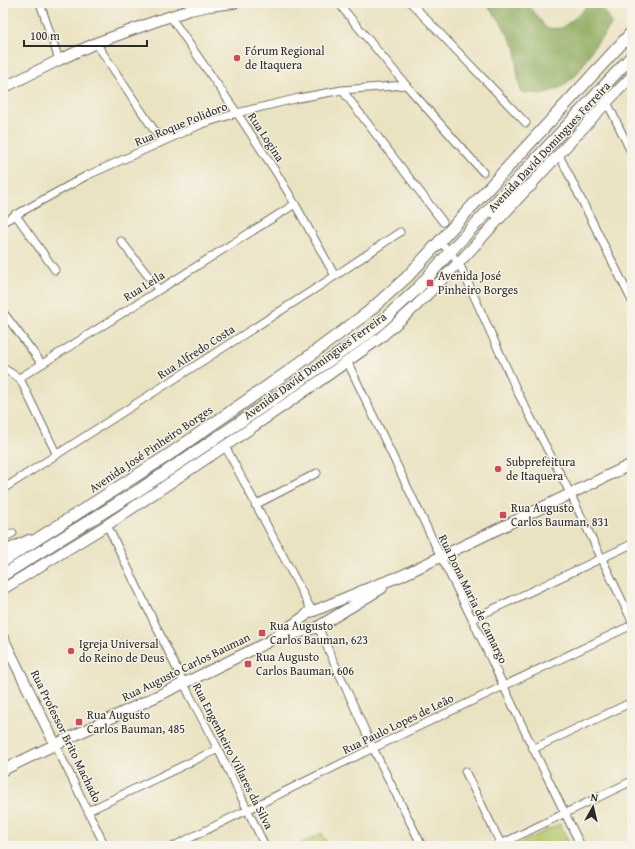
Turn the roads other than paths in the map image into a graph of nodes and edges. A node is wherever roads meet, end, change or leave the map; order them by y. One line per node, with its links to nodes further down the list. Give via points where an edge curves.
1 (40, 3): 12 (street)
2 (234, 3): 5 (main road)
3 (340, 3): 14 (street)
4 (411, 3): 19 (street)
5 (196, 6): 6 (main road)
6 (170, 16): 9 (main road); 18 (street, Rua Logina)
7 (632, 27): 11 (main road)
8 (632, 32): 11 (main road, Avenida José Pinheiro Borges)
9 (96, 43): 12 (main road); 20 (street)
10 (632, 56): 27 (main road)
11 (608, 58): 32 (main road, Avenida José Pinheiro Borges)
12 (59, 60): 15 (main road)
13 (632, 76): 17 (main road, Avenida David Domingues Ferreira)
14 (406, 85): 16 (street, Rua Roque Polidoro); 23 (street)
15 (3, 88)
16 (342, 90): 18 (street, Rua Roque Polidoro); 29 (street)
17 (607, 102): 21 (street); 22 (main road, Avenida David Domingues Ferreira)
18 (237, 113): 20 (street, Rua Roque Polidoro, via 202,124); 25 (street, Rua Logina)
19 (526, 123)
20 (162, 142): 26 (street, Rua Roque Polidoro, via 86,176)
21 (632, 154)
22 (558, 155): 24 (main road, Avenida David Domingues Ferreira); 38 (street)
23 (483, 172)
24 (531, 185): 27 (main road, via 510,202); 34 (main road, Avenida David Domingues Ferreira)
25 (295, 204): 36 (street, Rua Logina); 37 (street, Rua Leila)
26 (15, 214): 28 (street, Rua Roque Polidoro); 35 (street)
27 (480, 220): 33 (main road)
28 (3, 222)
29 (443, 222)
30 (400, 232): 36 (street, Rua Alfredo Costa)
31 (121, 241): 37 (street)
32 (440, 241): 33 (street); 52 (main road, Avenida José Pinheiro Borges, via 407,277 367,313 289,371 166,456)
33 (450, 252): 34 (street); 60 (main road, via 417,289 370,332 139,490)
34 (459, 263): 40 (main road, Avenida David Domingues Ferreira, via 380,338); 49 (street, via 518,393)
35 (55, 270)
36 (335, 276): 45 (street, Rua Alfredo Costa)
37 (159, 290): 41 (street, Rua Leila)
38 (632, 301)
39 (3, 312): 41 (street)
40 (348, 361): 44 (main road, Avenida David Domingues Ferreira); 57 (street, Rua Dona Maria de Camargo)
41 (42, 364): 43 (street, Rua Leila)
42 (3, 368): 43 (street)
43 (19, 378): 45 (street)
44 (225, 446): 50 (street); 51 (main road, Avenida David Domingues Ferreira)
45 (57, 455): 48 (street, Rua Alfredo Costa)
46 (632, 464): 49 (main road, Rua Augusto Carlos Bauman)
47 (317, 473): 50 (street)
48 (3, 489)
49 (570, 493): 57 (main road, Rua Augusto Carlos Bauman); 58 (street)
50 (256, 504): 63 (street)
51 (107, 525): 62 (main road, Avenida David Domingues Ferreira); 70 (street, Rua Engenheiro Villares da Silva)
52 (52, 529): 56 (main road); 59 (main road, Avenida José Pinheiro Borges)
53 (13, 533): 54 (street)
54 (3, 538)
55 (632, 544): 58 (street)
56 (3, 552)
57 (441, 557): 61 (main road, Rua Augusto Carlos Bauman); 64 (street, Rua Dona Maria de Camargo)
58 (602, 559): 64 (street); 65 (street)
59 (3, 561)
60 (3, 575)
61 (398, 577): 63 (main road, Rua Augusto Carlos Bauman); 67 (main road, Rua Augusto Carlos Bauman)
62 (3, 589)
63 (310, 613): 67 (main road, via 319,614 322,619); 67 (main road, via 305,622 310,628); 69 (main road, Rua Augusto Carlos Bauman)
64 (472, 619): 71 (street, Rua Dona Maria de Camargo)
65 (632, 621)
66 (632, 625): 71 (street, Rua Paulo Lopes de Leão)
67 (317, 627): 69 (main road, Rua Augusto Carlos Bauman); 74 (street)
68 (3, 638): 73 (main road, Rua Professor Brito Machado)
69 (271, 640): 70 (main road, Rua Augusto Carlos Bauman)
70 (184, 684): 73 (main road, Rua Augusto Carlos Bauman); 75 (street, Rua Engenheiro Villares da Silva)
71 (503, 686): 74 (street, Rua Paulo Lopes de Leão); 76 (street, Rua Dona Maria de Camargo)
72 (632, 702): 76 (street)
73 (55, 744): 77 (main road, Rua Augusto Carlos Bauman); 81 (street, Rua Professor Brito Machado)
74 (373, 748): 80 (street, Rua Paulo Lopes de Leão); 87 (street)
75 (218, 749): 80 (street, Rua Engenheiro Villares da Silva); 81 (street)
76 (533, 749): 82 (street, Rua Dona Maria de Camargo)
77 (3, 770)
78 (465, 771): 83 (street)
79 (632, 781): 82 (street)
80 (248, 810): 85 (street, Rua Paulo Lopes de Leão); 86 (street, Rua Engenheiro Villares da Silva)
81 (88, 811): 84 (street, Rua Professor Brito Machado)
82 (566, 813): 83 (street); 88 (street, Rua Dona Maria de Camargo)
83 (499, 845)
84 (105, 846)
85 (174, 846)
86 (265, 846)
87 (422, 846)
88 (581, 846)

